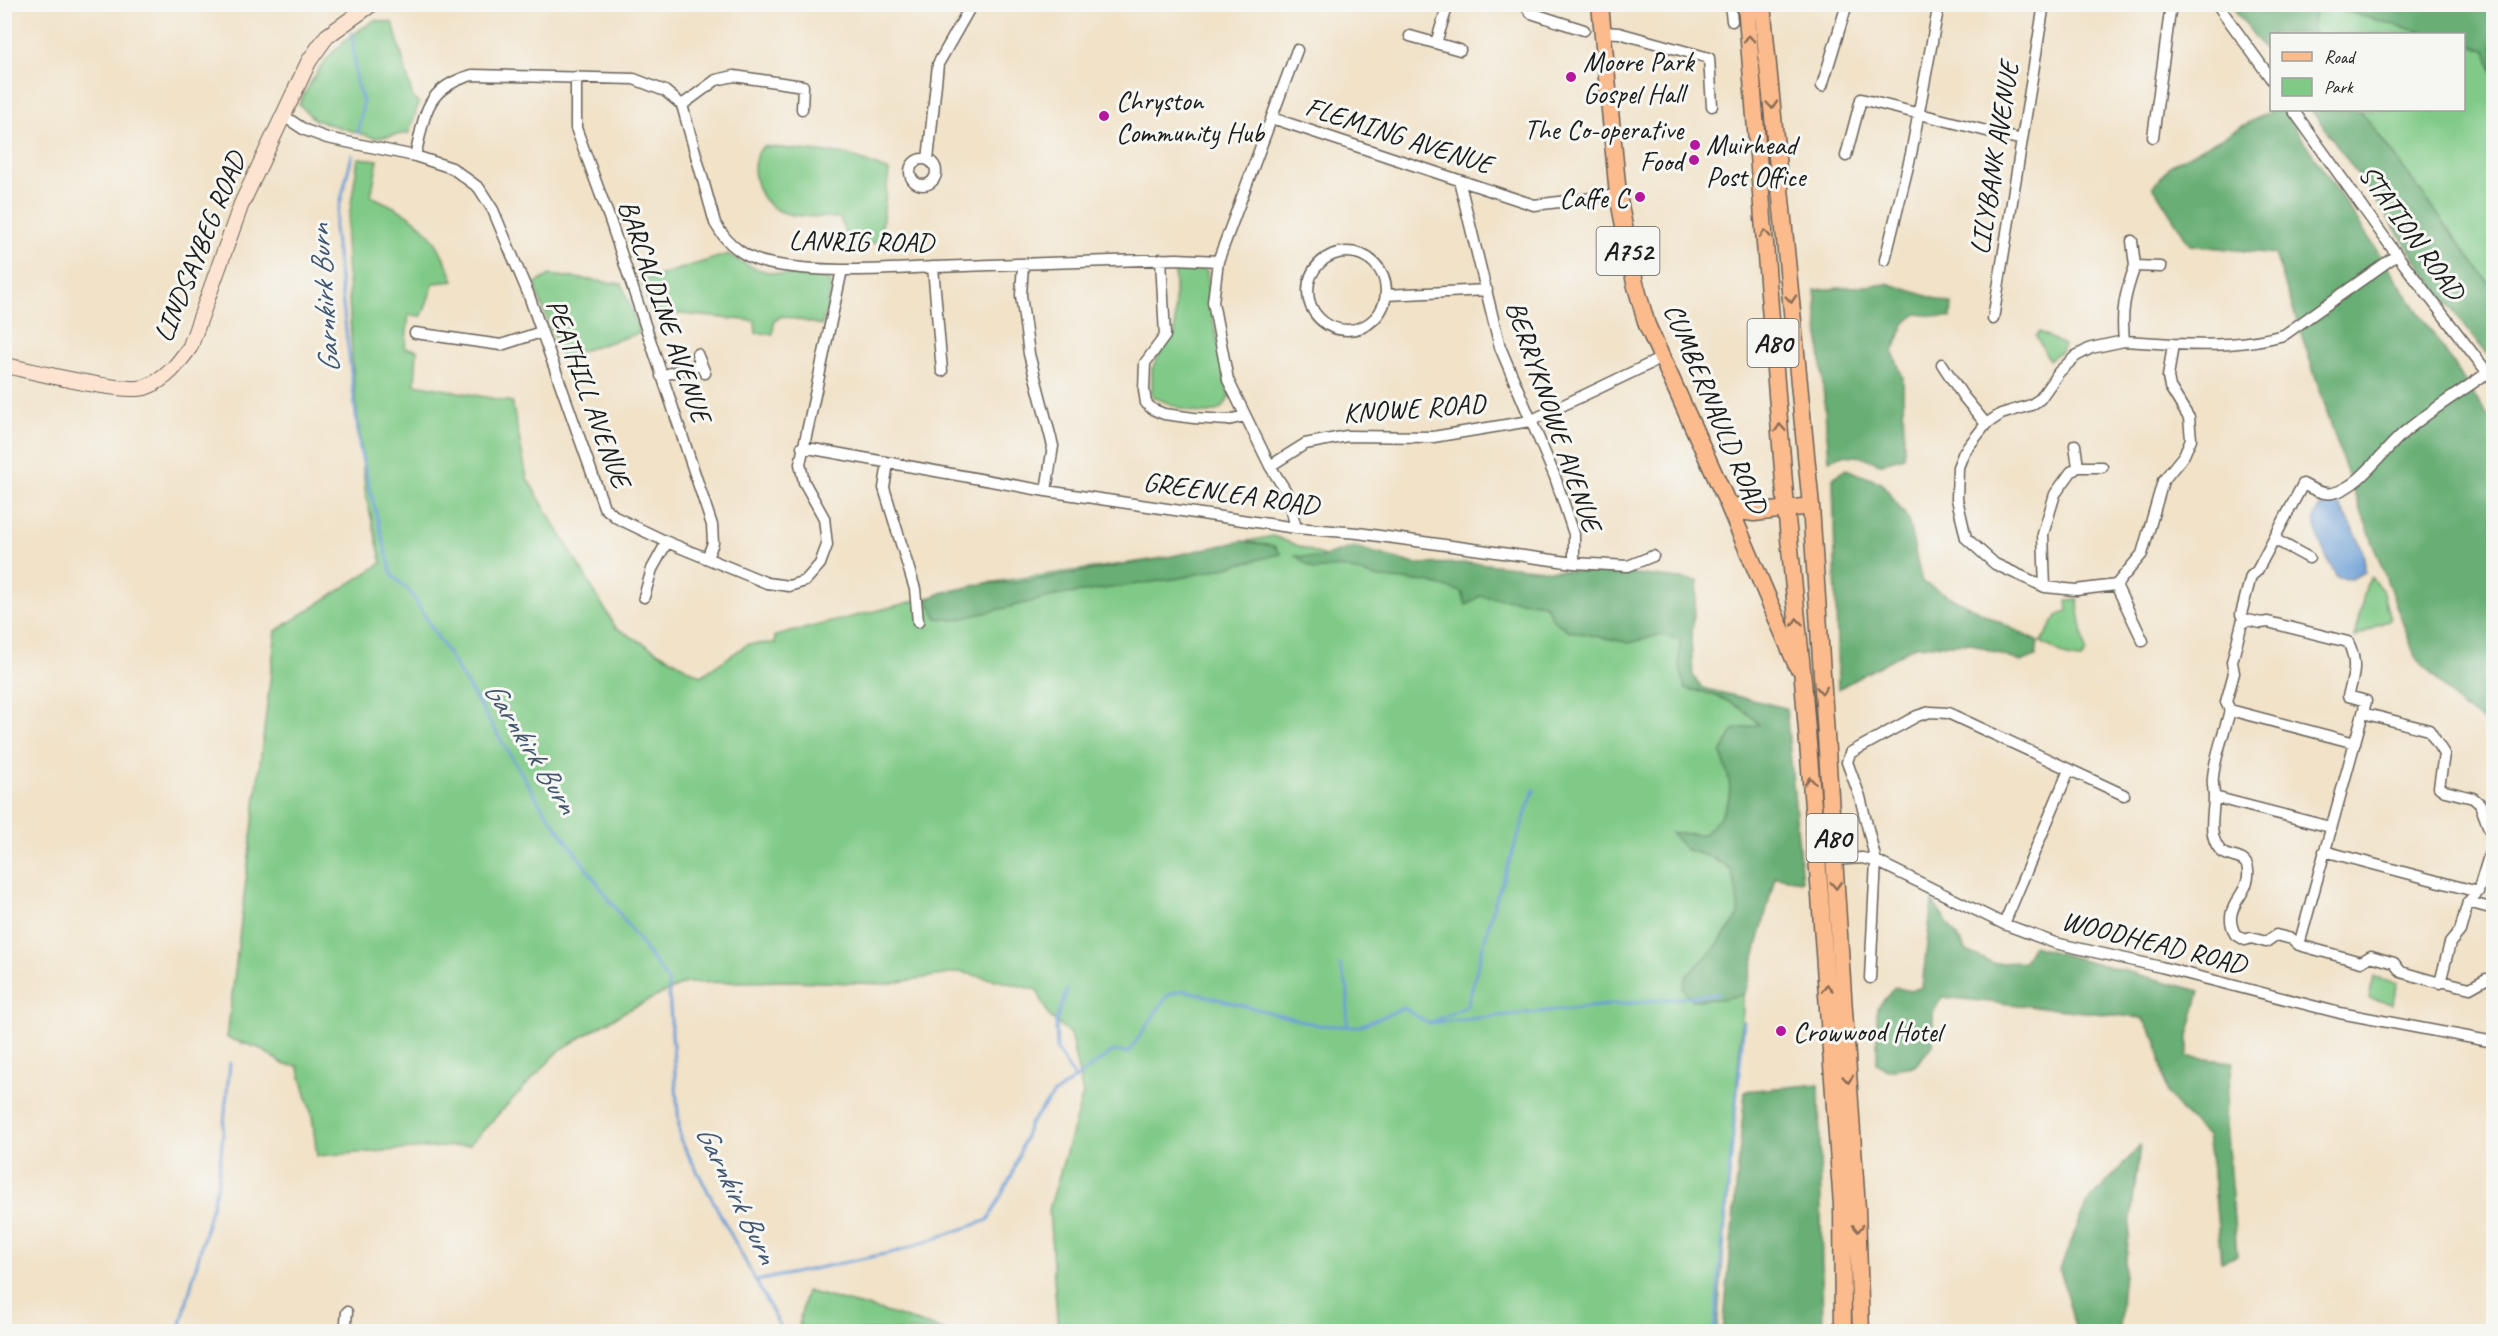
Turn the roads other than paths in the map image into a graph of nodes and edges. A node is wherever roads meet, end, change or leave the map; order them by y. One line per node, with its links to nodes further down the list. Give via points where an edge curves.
1 (372, 4): 29 (main road, LINDSAYBEG ROAD, via 317,47)
2 (972, 4): 35 (street, via 938,64)
3 (1448, 4): 18 (street)
4 (1524, 4): 15 (street, via 1531,13)
5 (1600, 4): 16 (main road, CUMBERNAULD ROAD / A752)
6 (1730, 4): 14 (street)
7 (1746, 4): 74 (main road, A80, one-way to 7)
8 (1762, 4): 73 (main road, A80, one-way to 73)
9 (1847, 4): 23 (street)
10 (1939, 4): 28 (street)
11 (2044, 4): 32 (street, LILYBANK AVENUE)
12 (2171, 4): 31 (street)
13 (2217, 4): 22 (street)
14 (1732, 21)
15 (1578, 25)
16 (1603, 32): 25 (street, via 1709,58); 37 (main road, CUMBERNAULD ROAD / A752)
17 (1410, 36): 18 (street)
18 (1436, 43): 20 (street)
19 (1297, 50): 30 (street)
20 (1460, 50)
21 (576, 77): 24 (street, via 634,79 665,91); 33 (street, via 472,75 451,81 428,105); 60 (street, BARCALDINE AVENUE, via 576,128)
22 (2270, 79)
23 (1822, 86)
24 (682, 105): 26 (street, via 716,80 734,76 803,86); 47 (street, LANRIG ROAD, via 723,237 742,253 771,264)
25 (1712, 106)
26 (802, 109)
27 (2294, 111): 39 (street, STATION ROAD)
28 (1918, 113): 32 (street); 34 (street, via 1860,99); 41 (street)
29 (282, 115): 33 (street, PEATHILL AVENUE, via 327,138); 58 (main road, LINDSAYBEG ROAD, via 241,205 190,347 165,378 144,388 118,388)
30 (1272, 118): 36 (street, FLEMING AVENUE); 42 (street)
31 (2153, 137)
32 (2022, 140): 50 (street, LILYBANK AVENUE)
33 (414, 156): 51 (street, PEATHILL AVENUE, via 452,168 479,188 493,210)
34 (1846, 156)
35 (928, 160)
36 (1459, 180): 37 (street, FLEMING AVENUE, via 1534,205); 48 (street, BERRYKNOWE AVENUE)
37 (1618, 195): 55 (main road, CUMBERNAULD ROAD / A752, via 1635,283)
38 (2132, 241): 44 (street)
39 (2397, 255): 54 (street, via 2284,335 2223,346); 61 (street, STATION ROAD)
40 (1161, 259): 42 (street, LANRIG ROAD); 43 (street, LANRIG ROAD); 62 (street, via 1165,336 1145,363 1146,403 1164,414 1184,417 1228,420)
41 (1885, 260)
42 (1218, 261): 62 (street, via 1213,302 1228,380)
43 (1023, 264): 45 (street, LANRIG ROAD); 71 (street, via 1021,295 1029,354 1053,446)
44 (2135, 266): 46 (street); 53 (street, via 2124,298)
45 (933, 267): 47 (street, LANRIG ROAD); 59 (street)
46 (2161, 267)
47 (842, 270): 66 (street, PEATHILL AVENUE)
48 (1487, 290): 49 (street); 63 (street, BERRYKNOWE AVENUE, via 1500,347)
49 (1386, 295): 49 (street, via 1374,320 1344,331 1317,318 1307,292 1313,270 1328,256 1341,251 1369,257 1381,270)
50 (1993, 319)
51 (542, 332): 52 (street, via 501,345); 77 (street, PEATHILL AVENUE, via 604,507 617,518)
52 (415, 333)
53 (2124, 341): 54 (street); 64 (street, via 2091,348 2076,356 2040,399)
54 (2173, 344): 82 (street, via 2168,377 2189,418 2191,439 2184,455 2163,481 2142,554)
55 (1662, 358): 63 (street, KNOWE ROAD); 72 (main road, CUMBERNAULD ROAD / A752)
56 (701, 364): 60 (street)
57 (1942, 364): 64 (street)
58 (4, 365)
59 (942, 371)
60 (661, 376): 79 (street, BARCALDINE AVENUE, via 712,525)
61 (2490, 377): 76 (street, via 2407,430 2345,489 2331,494 2303,484)
62 (1245, 416): 68 (street)
63 (1530, 421): 68 (street, KNOWE ROAD, via 1433,437 1347,436 1305,444); 81 (street, BERRYKNOWE AVENUE, via 1574,534)
64 (1986, 424): 83 (street, via 1958,466 1957,499 1966,538 1995,564)
65 (2074, 445): 69 (street)
66 (802, 447): 67 (street, GREENLEA ROAD); 79 (street, PEATHILL AVENUE, via 804,482 824,518 827,545 820,564 805,581 789,586 767,583)
67 (888, 463): 71 (street, GREENLEA ROAD); 86 (street, via 884,488 915,589)
68 (1270, 466): 75 (street, via 1287,493)
69 (2078, 467): 70 (street); 83 (street, via 2055,494 2043,534)
70 (2102, 467)
71 (1046, 491): 75 (street, GREENLEA ROAD)
72 (1727, 502): 74 (main road, via 1746,512); 88 (main road, CUMBERNAULD ROAD / A752)
73 (1811, 506): 74 (main road); 97 (main road, A80, one-way to 97)
74 (1786, 508): 88 (main road, A80, one-way to 74)
75 (1296, 528): 81 (street, GREENLEA ROAD)
76 (2274, 539): 80 (street); 85 (street, via 2258,571 2251,576)
77 (667, 542): 79 (street, PEATHILL AVENUE); 84 (street, via 652,569)
78 (1653, 556): 81 (street, GREENLEA ROAD, via 1628,566)
79 (707, 558)
80 (2309, 558)
81 (1574, 562)
82 (2116, 585): 83 (street, via 2076,590); 87 (street)
83 (2045, 587)
84 (644, 597)
85 (2243, 619): 89 (street, via 2226,702); 90 (street, via 2348,642 2356,669 2348,696 2366,701)
86 (918, 622)
87 (2143, 641)
88 (1803, 681): 98 (main road, A80, one-way to 88)
89 (2230, 710): 91 (street); 94 (street, via 2213,777)
90 (2363, 712): 91 (street); 100 (street, via 2429,730 2444,754 2439,787 2480,804 2492,846)
91 (2355, 743): 95 (street)
92 (2069, 770): 93 (street); 99 (street, via 1948,713 1917,716 1850,753 1847,762); 103 (street)
93 (2124, 795)
94 (2214, 797): 95 (street); 104 (street, via 2214,837 2220,850 2241,859 2249,872 2230,918 2235,934 2246,940 2266,942 2276,935)
95 (2330, 827): 96 (street)
96 (2324, 851): 100 (street); 104 (street)
97 (1834, 859): 98 (street, WOODHEAD ROAD); 99 (street, WOODHEAD ROAD); 112 (main road, A80, one-way to 112, via 1857,1209)
98 (1816, 861): 111 (main road, A80, one-way to 98, via 1842,1206)
99 (1876, 861): 103 (street, WOODHEAD ROAD); 105 (street)
100 (2478, 892): 101 (street)
101 (2468, 902): 102 (street); 106 (street, via 2460,931 2450,943)
102 (2493, 909)
103 (2004, 924): 108 (street, WOODHEAD ROAD, via 2055,943 2340,1013)
104 (2299, 945): 106 (street, via 2361,962 2371,956 2394,963 2401,972)
105 (1870, 978)
106 (2441, 981): 107 (street, via 2470,988 2486,979)
107 (2493, 981)
108 (2493, 1042)
109 (347, 1312): 110 (street)
110 (345, 1332)
111 (1843, 1332)
112 (1860, 1332)

